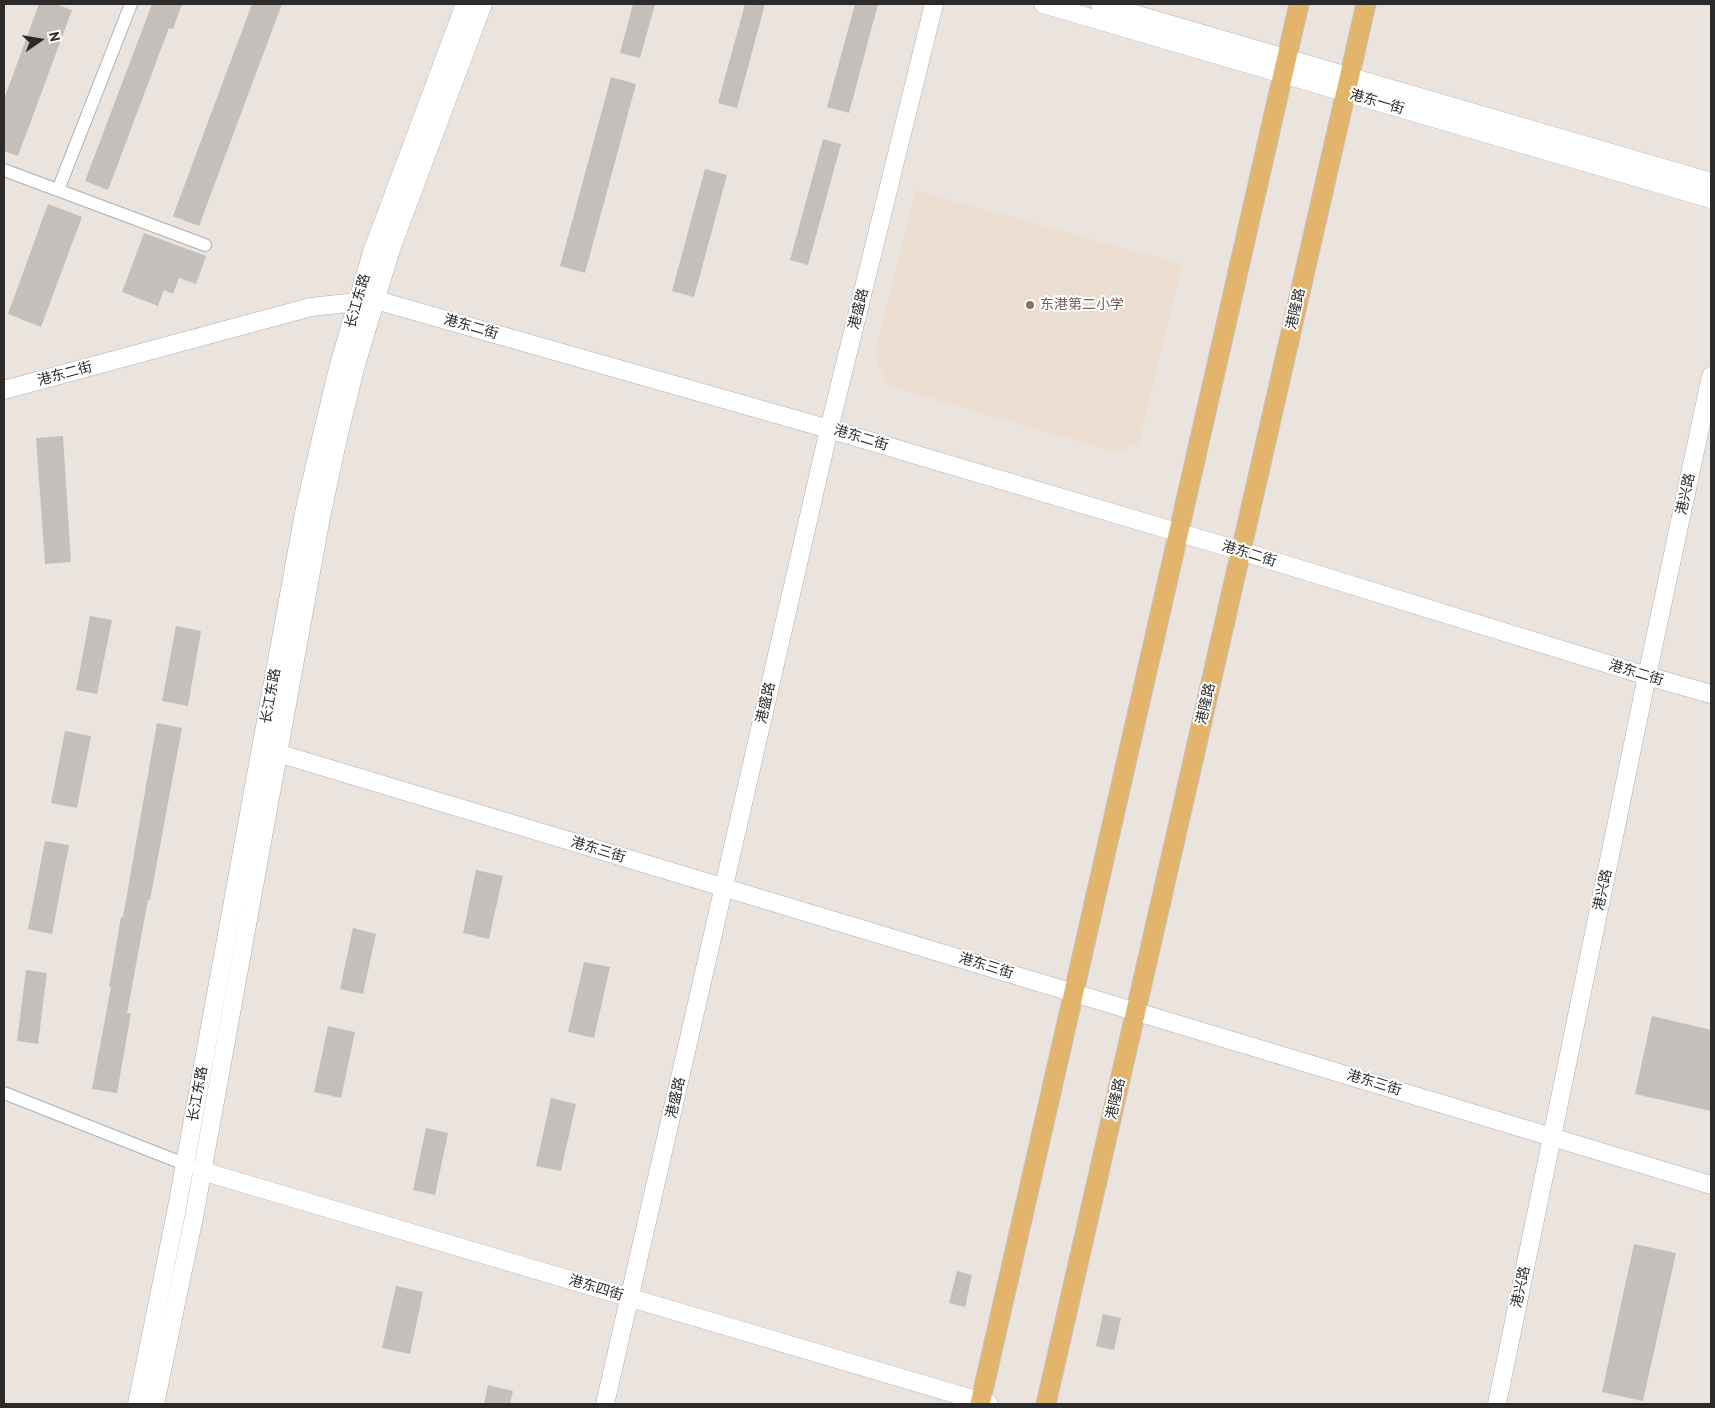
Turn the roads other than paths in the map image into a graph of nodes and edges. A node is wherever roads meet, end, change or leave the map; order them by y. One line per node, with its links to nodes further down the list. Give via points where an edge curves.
1 (131, 4): 13 (street)
2 (466, 4): 17 (main road, 长江东路, via 372,252)
3 (483, 4): 16 (main road, 长江东路, via 391,248)
4 (934, 4): 20 (main road, 港盛路)
5 (1043, 4): 9 (main road, 港东一街)
6 (1100, 4): 9 (main road, 港东一街)
7 (1299, 4): 9 (main road)
8 (1366, 4): 10 (main road, 港隆路)
9 (1285, 66): 10 (main road, 港东一街); 21 (main road)
10 (1348, 85): 12 (main road, 港东一街); 14 (main road, 港东一街); 22 (main road, 港隆路)
11 (4, 170): 13 (street)
12 (1711, 182)
13 (58, 190): 15 (street)
14 (1711, 199)
15 (205, 244)
16 (376, 300): 17 (main road, 港东二街); 20 (main road, 港东二街); 26 (main road, 长江东路, via 337,442)
17 (358, 302): 19 (main road, 港东二街, via 311,307); 25 (main road, 长江东路, via 339,365 304,513)
18 (1711, 376): 23 (main road, 港兴路)
19 (4, 390)
20 (829, 429): 21 (main road, 港东二街); 27 (main road, 港盛路)
21 (1178, 534): 22 (main road, 港东二街); 28 (main road)
22 (1241, 551): 23 (main road, 港东二街); 29 (main road, 港隆路)
23 (1647, 676): 24 (main road, 港东二街); 31 (main road, 港兴路)
24 (1711, 694)
25 (261, 748): 26 (main road, 港东三街); 32 (main road, 长江东路)
26 (278, 753): 27 (main road, 港东三街); 33 (main road, 长江东路)
27 (724, 887): 28 (main road, 港东三街); 35 (main road, 港盛路)
28 (1074, 993): 29 (main road, 港东三街); 36 (main road)
29 (1136, 1011): 31 (main road, 港东三街); 40 (main road, 港隆路)
30 (4, 1093): 32 (street)
31 (1552, 1137): 34 (main road, 港东三街); 41 (main road, 港兴路)
32 (185, 1164): 33 (street); 37 (main road, 长江东路)
33 (202, 1171): 35 (main road, 港东四街); 38 (main road, 长江东路)
34 (1711, 1185)
35 (630, 1298): 36 (main road, 港东四街); 39 (main road, 港盛路)
36 (983, 1403)
37 (137, 1404)
38 (156, 1404)
39 (605, 1404)
40 (1046, 1404)
41 (1496, 1404)

